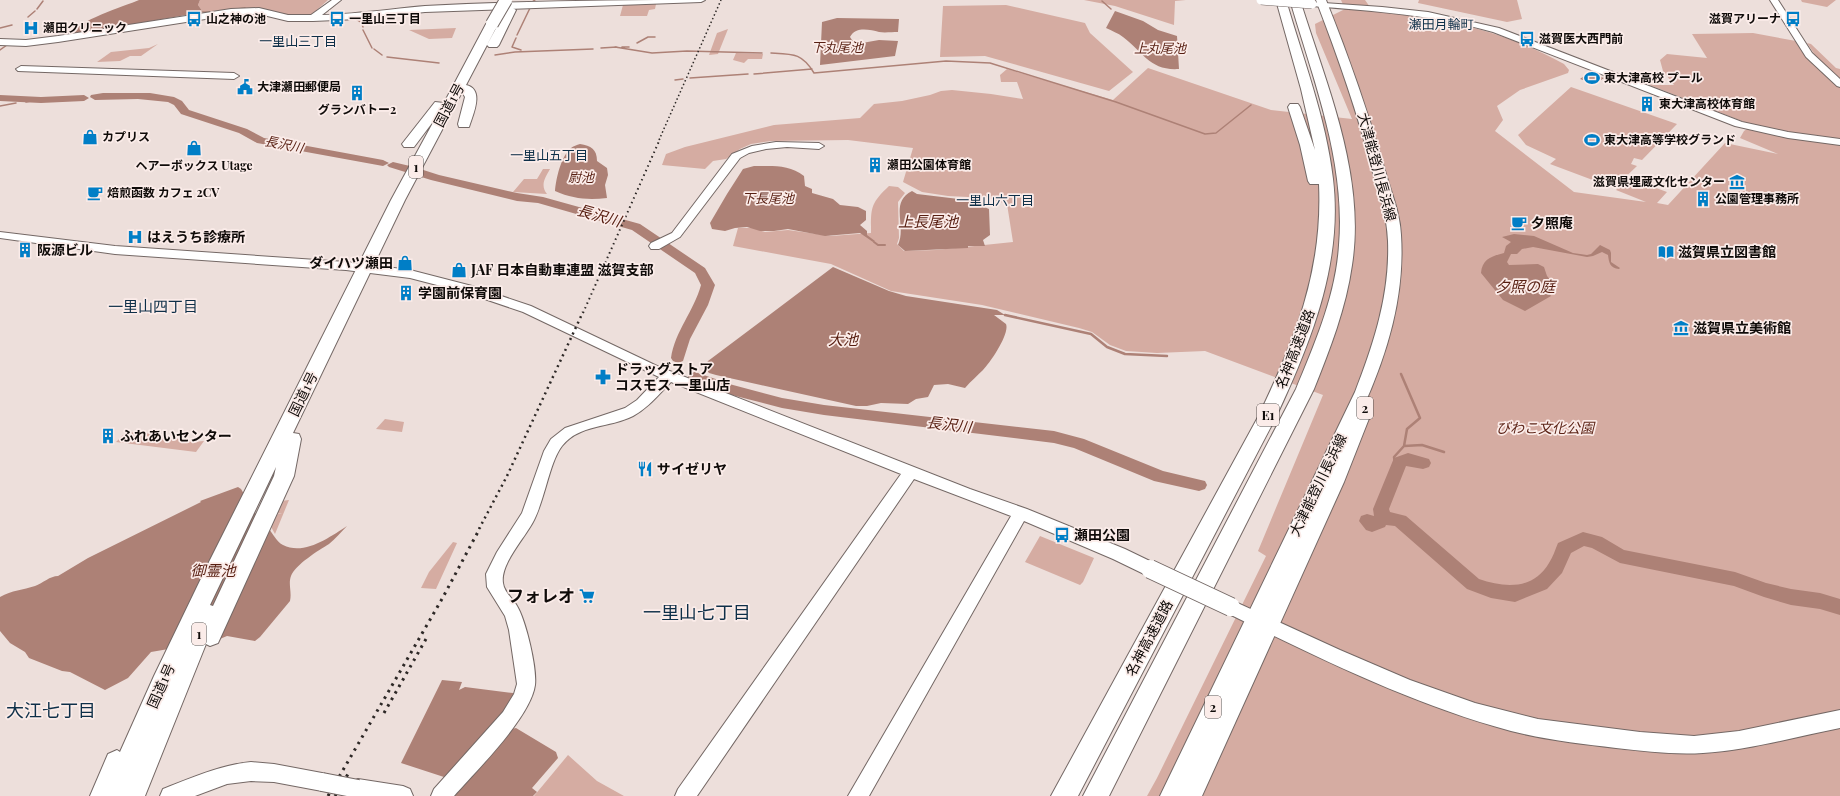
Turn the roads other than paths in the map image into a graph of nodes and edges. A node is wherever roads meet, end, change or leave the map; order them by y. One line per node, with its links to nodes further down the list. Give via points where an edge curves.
1 (337, 0): 8 (street)
2 (701, 0): 8 (street, via 425,9)
3 (1774, 0): 13 (street, via 1809,54)
4 (1268, 1): 5 (street, bridge); 24 (highway, 名神高速道路 / E1, via 1320,142 1326,180 1325,244 1319,277 1303,335)
5 (1319, 2): 18 (street, via 1415,12 1467,22 1496,30 1739,124 1788,135); 30 (main road, 大津能登川長浜線 / 2, via 1393,182 1401,235 1399,294 1379,374 1335,482); 42 (highway, 名神高速道路 / E1, via 1333,129 1345,184 1348,215 1344,271 1327,336 1305,390)
6 (499, 3): 9 (highway); 9 (highway, 国道1号 / 1, bridge)
7 (514, 3): 9 (highway)
8 (313, 18): 10 (street, via 288,18 259,11 232,12 58,39 26,43)
9 (489, 35): 14 (highway, 国道1号 / 1); 15 (highway, 国道1号 / 1)
10 (0, 42)
11 (21, 70): 12 (street)
12 (234, 76)
13 (1840, 84)
14 (465, 88): 15 (highway, 国道1号 / 1); 17 (highway, via 471,97)
15 (454, 100): 19 (highway, via 443,101); 23 (highway, 国道1号 / 1)
16 (1294, 107): 24 (highway, via 1312,168 1318,224 1310,283)
17 (464, 124)
18 (1840, 142)
19 (409, 144)
20 (819, 146): 22 (street, via 771,144 748,149 736,156 676,235)
21 (0, 235): 23 (street, via 115,250)
22 (655, 246)
23 (370, 269): 25 (street, via 423,276 506,301); 26 (highway, 国道1号 / 1)
24 (1290, 369): 41 (highway, 名神高速道路 / E1, via 1267,417)
25 (668, 376): 27 (street); 38 (street, via 638,406 616,418 577,428 563,436 553,447 531,512 498,564 494,575 497,591 514,617 525,678 524,694 510,718)
26 (287, 438): 28 (highway); 28 (highway)
27 (911, 471): 29 (street); 39 (street)
28 (268, 478): 32 (highway, via 240,498 162,656); 33 (highway, 国道1号 / 1, via 173,659 134,748); 34 (highway, 国道1号 / 1, via 178,681); 35 (highway)
29 (1021, 513): 30 (street, bridge, via 1113,551); 40 (street)
30 (1262, 622): 31 (street, via 1434,697 1512,722 1570,734 1641,742 1705,744); 43 (main road, 大津能登川長浜線 / 2); 44 (main road, 大津能登川長浜線 / 2)
31 (1840, 719)
32 (103, 796)
33 (117, 796)
34 (132, 796)
35 (146, 796)
36 (170, 796): 37 (street, bridge, via 228,774 246,772 275,773)
37 (403, 796)
38 (441, 796)
39 (685, 796)
40 (858, 796)
41 (1064, 796)
42 (1096, 796)
43 (1171, 796)
44 (1190, 796)

